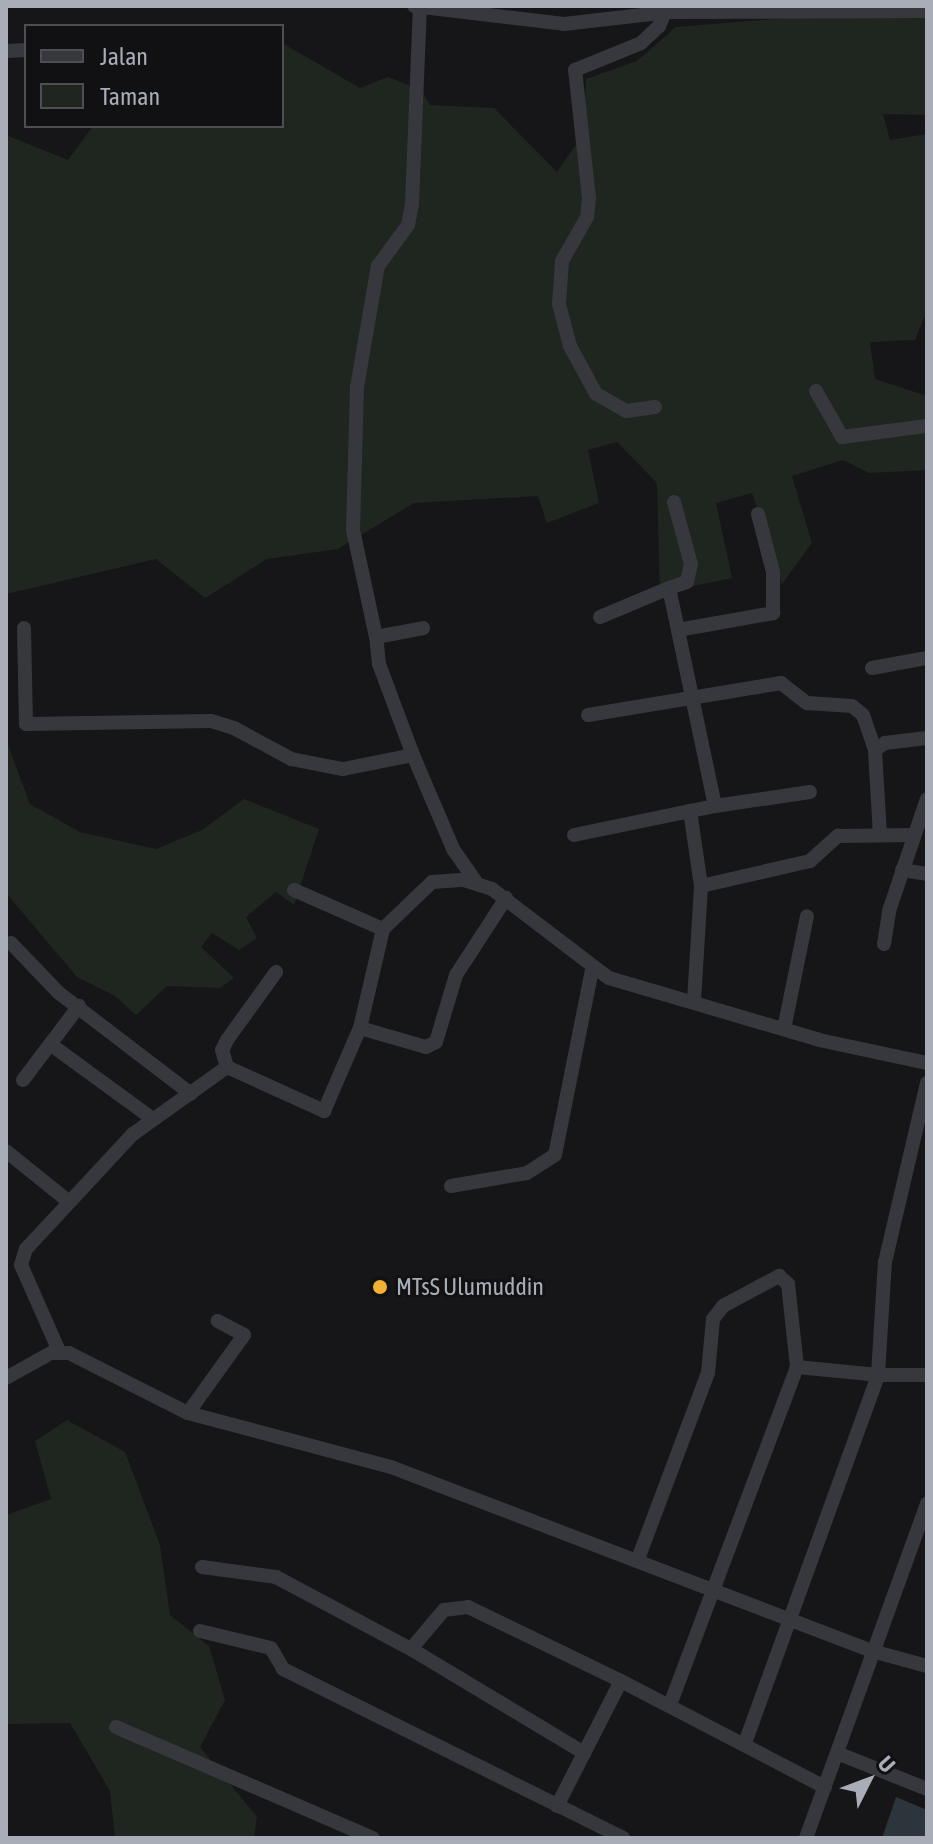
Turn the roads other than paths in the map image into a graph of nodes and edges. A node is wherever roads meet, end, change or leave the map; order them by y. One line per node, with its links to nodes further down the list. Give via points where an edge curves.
1 (410, 6): 2 (street)
2 (420, 6): 5 (street, via 564,24); 17 (street, via 412,204 408,225 378,266 357,387 353,530)
3 (766, 8): 4 (street); 5 (street)
4 (863, 8): 6 (street)
5 (668, 9): 8 (street, via 641,43 575,70 589,198 587,217 562,261 559,304 570,346 596,394 626,411)
6 (927, 11)
7 (816, 391): 9 (street, via 842,437)
8 (655, 407)
9 (927, 426)
10 (674, 502): 12 (street, via 690,577)
11 (758, 514): 16 (street, via 773,572 773,613)
12 (669, 588): 13 (street); 16 (street)
13 (600, 617)
14 (24, 628): 24 (street, via 22,706 26,724 34,727 211,721 291,759 343,769)
15 (423, 628): 17 (street)
16 (678, 630): 20 (street)
17 (376, 637): 24 (street, via 379,664)
18 (927, 658): 19 (street)
19 (872, 668)
20 (692, 701): 21 (street); 23 (street, via 781,683 807,703 852,706 863,715); 27 (street)
21 (588, 715)
22 (927, 738): 23 (street, via 885,743)
23 (875, 750): 30 (street)
24 (413, 755): 34 (street, via 453,849)
25 (810, 792): 27 (street)
26 (927, 799): 31 (street)
27 (715, 806): 28 (street)
28 (690, 811): 29 (street); 35 (street)
29 (574, 835)
30 (880, 835): 31 (street); 35 (street, via 838,836 826,841 810,861)
31 (914, 835): 32 (street)
32 (902, 870): 33 (street); 41 (street)
33 (927, 874)
34 (475, 881): 37 (street); 39 (street, via 432,882)
35 (701, 886): 44 (street)
36 (294, 890): 39 (street)
37 (506, 898): 42 (street); 46 (street, via 456,975 436,1042 426,1047)
38 (807, 916): 47 (street)
39 (383, 929): 46 (street)
40 (11, 943): 45 (street, via 42,978)
41 (884, 944)
42 (592, 970): 44 (street); 56 (street, via 555,1155 527,1173)
43 (276, 972): 50 (street, via 227,1040 222,1050)
44 (694, 1001): 47 (street)
45 (79, 1006): 48 (street); 53 (street)
46 (360, 1028): 50 (street, via 321,1112)
47 (784, 1029): 49 (street)
48 (50, 1044): 51 (street); 54 (street)
49 (927, 1063)
50 (227, 1067): 53 (street)
51 (23, 1080)
52 (927, 1083): 61 (street, via 885,1262)
53 (191, 1094): 54 (street)
54 (153, 1119): 57 (street)
55 (6, 1151): 57 (street)
56 (451, 1186)
57 (68, 1201): 59 (street, via 21,1258)
58 (218, 1321): 64 (street, via 244,1335)
59 (59, 1351): 63 (street); 64 (street)
60 (797, 1367): 61 (street); 67 (street, via 788,1284 779,1276 719,1310 711,1326 708,1373); 69 (street)
61 (878, 1375): 62 (street); 70 (street)
62 (927, 1375)
63 (6, 1378)
64 (188, 1413): 67 (street, via 391,1467)
65 (927, 1503): 66 (street)
66 (923, 1525): 73 (street)
67 (638, 1559): 69 (street)
68 (202, 1567): 72 (street, via 276,1577)
69 (716, 1590): 70 (street); 76 (street)
70 (789, 1619): 73 (street); 78 (street)
71 (200, 1631): 83 (street, via 271,1648 283,1669)
72 (411, 1649): 75 (street, via 444,1610 468,1607); 79 (street)
73 (872, 1651): 74 (street); 80 (street)
74 (927, 1666)
75 (621, 1681): 76 (street); 79 (street)
76 (671, 1703): 78 (street)
77 (116, 1727): 85 (street)
78 (745, 1743): 81 (street)
79 (584, 1753): 83 (street)
80 (837, 1753): 81 (street); 82 (street)
81 (825, 1787): 87 (street)
82 (927, 1789)
83 (557, 1806): 84 (street)
84 (592, 1831): 86 (street)
85 (373, 1838)
86 (623, 1838)
87 (806, 1838)

